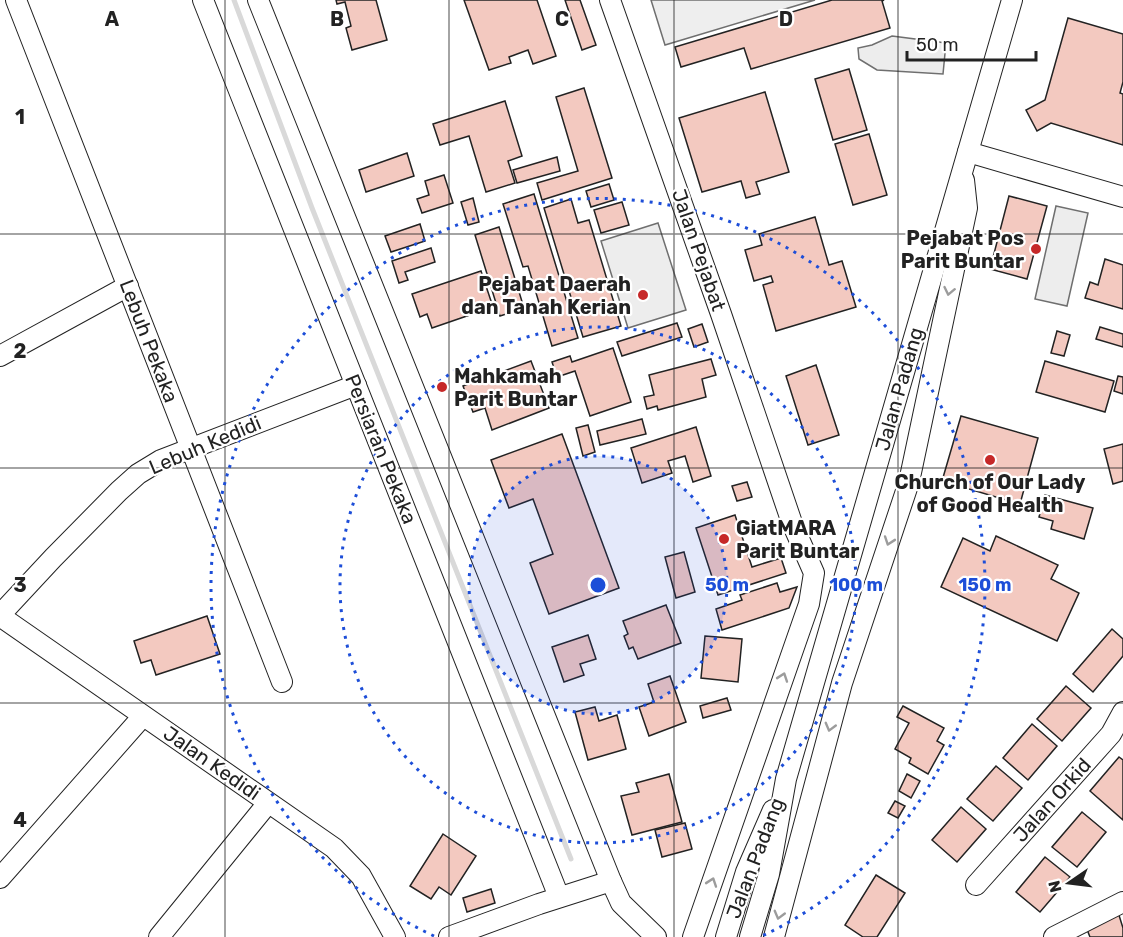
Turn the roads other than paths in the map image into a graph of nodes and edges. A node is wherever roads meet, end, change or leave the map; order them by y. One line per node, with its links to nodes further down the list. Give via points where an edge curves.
1 (16, 0): 9 (street, Lebuh Pekaka)
2 (203, 0): 11 (street, Persiaran Pekaka)
3 (258, 0): 20 (street)
4 (610, 0): 28 (street, Jalan Pejabat, one-way to 4, via 809,604 814,573 792,523)
5 (1012, 0): 6 (street, Jalan Padang)
6 (968, 152): 7 (street, Jalan Padang); 8 (street)
7 (963, 172): 17 (street, Jalan Padang); 31 (street, one-way to 31, via 967,208 909,482 842,683)
8 (1123, 197)
9 (128, 286): 10 (street); 12 (street, Lebuh Pekaka)
10 (0, 356)
11 (356, 385): 12 (street, Lebuh Kedidi); 22 (street, Persiaran Pekaka)
12 (191, 448): 13 (street, Lebuh Kedidi, via 138,474); 14 (street, Lebuh Pekaka)
13 (0, 616): 16 (street, Jalan Kedidi)
14 (282, 682)
15 (1123, 712): 21 (street, Jalan Orkid, via 1111,734)
16 (143, 716): 18 (street, Jalan Kedidi); 19 (street)
17 (786, 779): 29 (street, Jalan Padang, via 746,872); 30 (street, Jalan Padang, via 769,874)
18 (268, 803): 24 (street, Jalan Kedidi, via 334,848 361,876 381,914); 25 (street)
19 (0, 878)
20 (611, 881): 22 (street); 27 (street, via 621,903)
21 (975, 885)
22 (560, 897): 26 (street)
23 (1123, 902): 32 (street)
24 (398, 935)
25 (163, 936)
26 (449, 937)
27 (656, 937)
28 (693, 937)
29 (726, 937)
30 (750, 937)
31 (774, 937)
32 (1054, 937)

